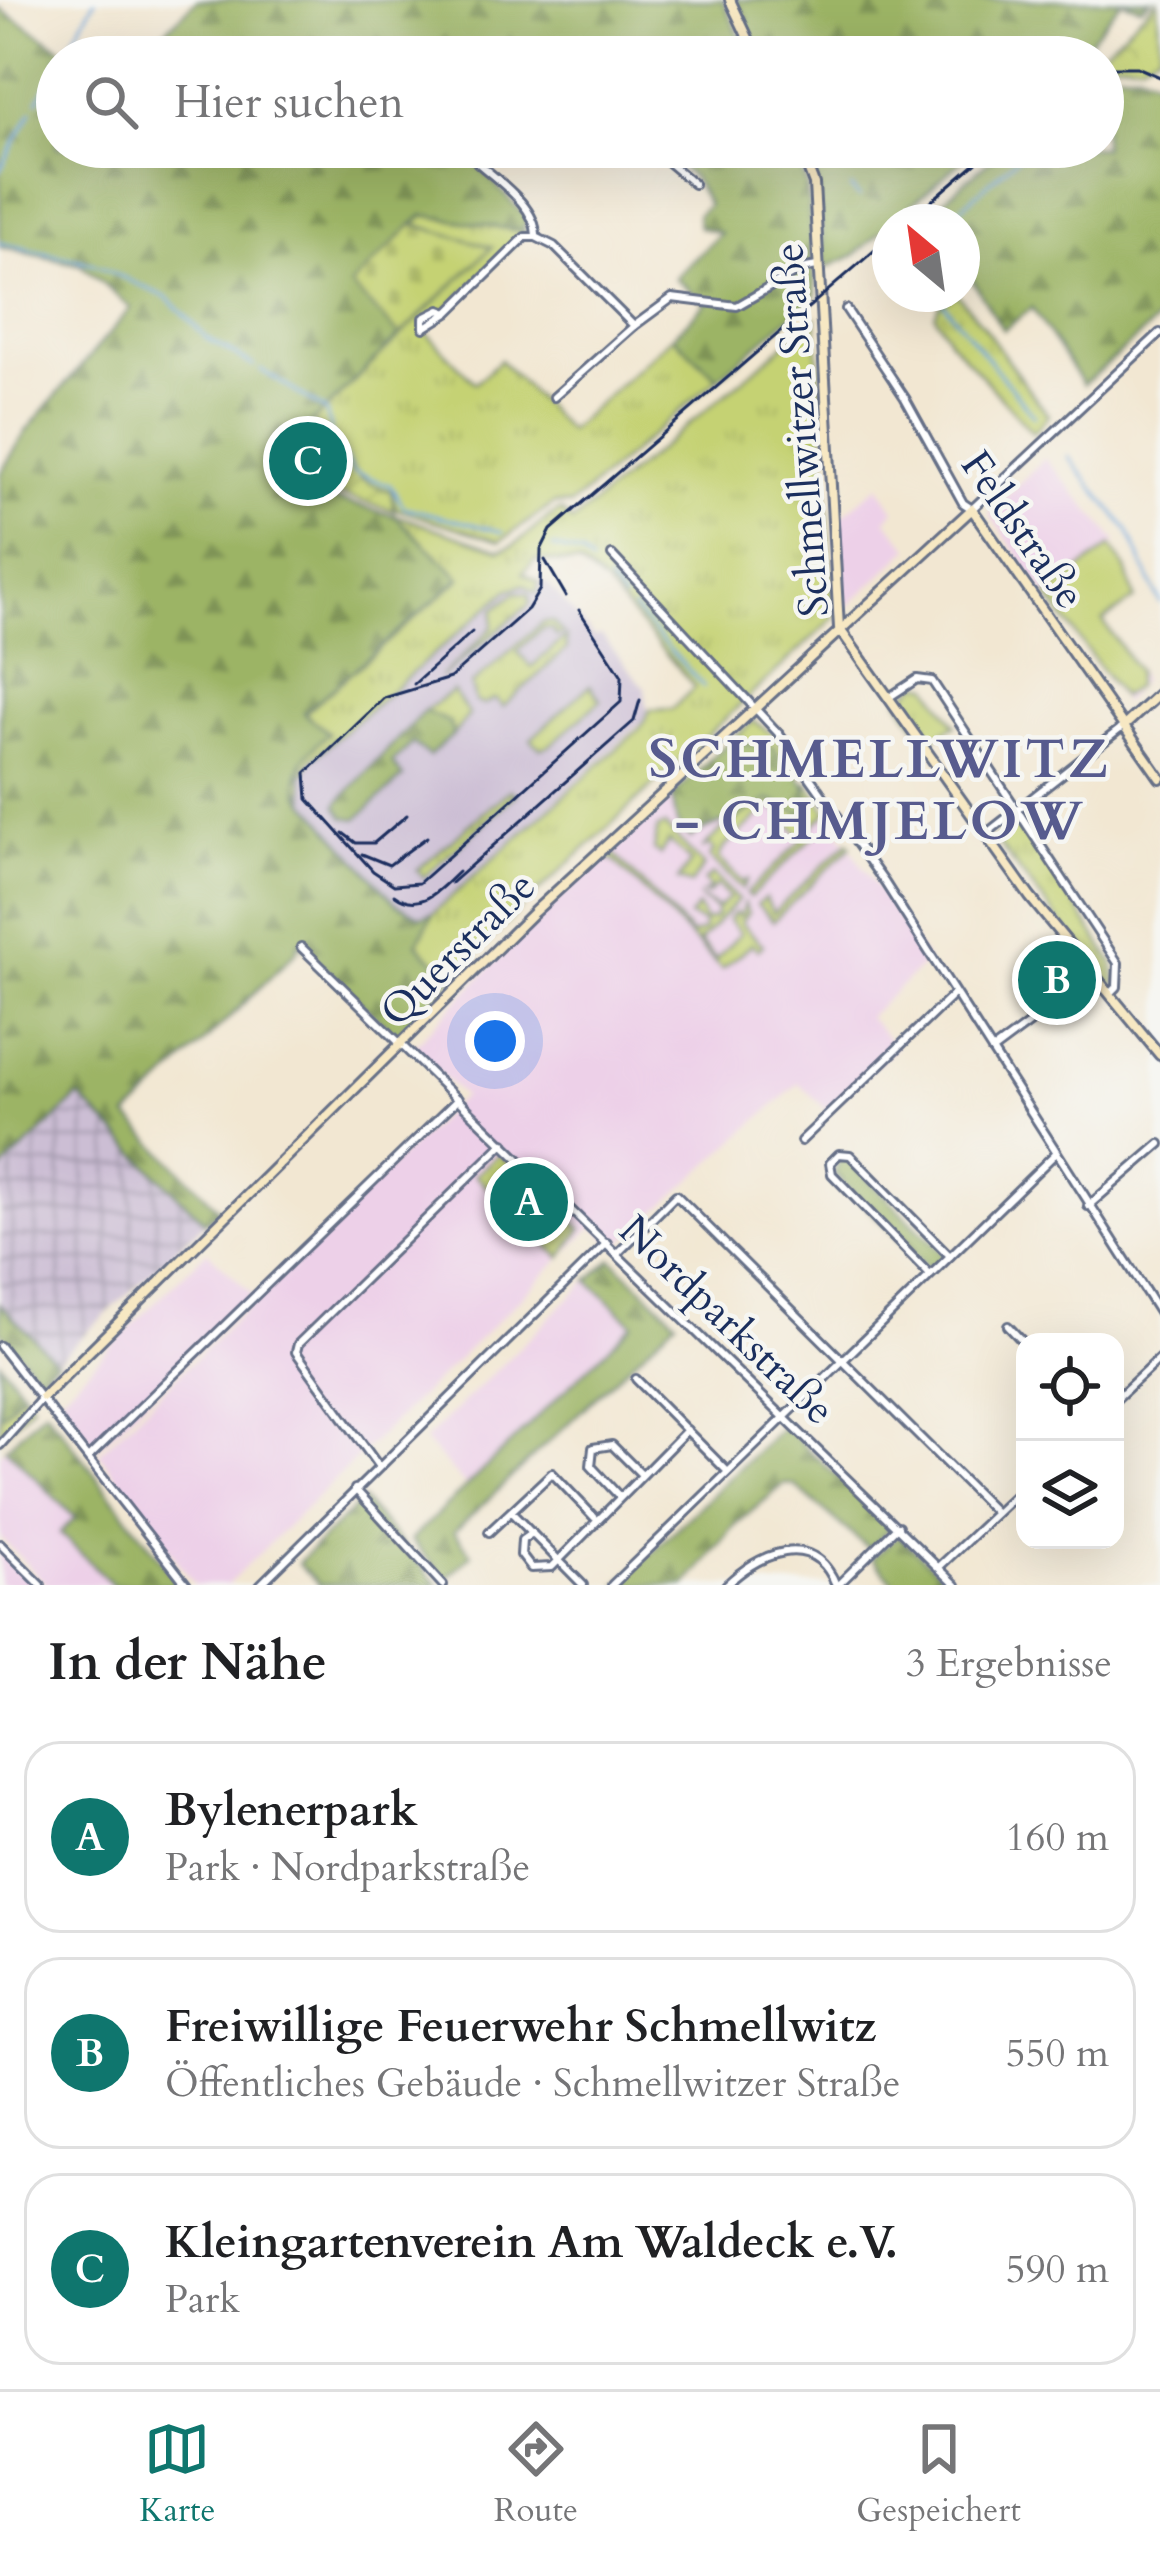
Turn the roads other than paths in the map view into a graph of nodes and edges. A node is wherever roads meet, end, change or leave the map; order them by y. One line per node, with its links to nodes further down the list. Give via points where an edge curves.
1 (730, 0): 2 (street)
2 (747, 36)
3 (483, 168): 7 (street, via 520,202 537,224)
4 (675, 168): 6 (street)
5 (808, 168): 8 (street, Schmellwitzer Straße)
6 (694, 184)
7 (536, 236): 10 (street, via 525,237); 11 (street)
8 (818, 266): 11 (street, via 726,308 672,298); 16 (street, Schmellwitzer Straße)
9 (846, 309): 14 (street, Feldstraße)
10 (448, 313)
11 (634, 326): 13 (street)
12 (1160, 333): 14 (street)
13 (554, 398)
14 (972, 509): 16 (street, Querstraße); 20 (street, Feldstraße)
15 (612, 555): 19 (street)
16 (839, 628): 18 (street, Schmellwitzer Straße); 19 (street, Querstraße)
17 (1160, 693): 20 (street)
18 (891, 696): 22 (street, Schmellwitzer Straße, via 929,678); 23 (street, Schmellwitzer Straße)
19 (752, 708): 27 (street, via 872,865); 28 (street, Querstraße)
20 (1124, 726): 21 (street, Feldstraße); 22 (street)
21 (1160, 778)
22 (1017, 811): 23 (street); 26 (street, Schmellwitzer Straße, via 1118,963)
23 (987, 833): 25 (street, Schmellwitzer Straße)
24 (301, 947): 28 (street, Nordparkstraße)
25 (1096, 974): 26 (street, Schmellwitzer Straße); 29 (street)
26 (1111, 993): 30 (street, Schmellwitzer Straße)
27 (954, 994): 29 (street); 32 (street)
28 (402, 1045): 31 (street, Nordparkstraße); 49 (street, Querstraße)
29 (992, 1052): 35 (street)
30 (1160, 1055)
31 (458, 1099): 33 (street, Nordparkstraße); 53 (street)
32 (801, 1141)
33 (504, 1143): 37 (street, Nordparkstraße); 54 (street, via 298,1344 296,1352)
34 (1160, 1144): 36 (street)
35 (1056, 1153): 36 (street); 39 (street)
36 (1088, 1206): 41 (street)
37 (608, 1244): 38 (street, Nordparkstraße); 54 (street)
38 (618, 1253): 46 (street, via 676,1195); 50 (street, Nordparkstraße)
39 (950, 1256): 40 (street); 40 (street, via 850,1155 839,1154 832,1174)
40 (930, 1275): 46 (street)
41 (1160, 1314)
42 (1008, 1326): 43 (street)
43 (1016, 1334)
44 (0, 1346): 49 (street)
45 (1160, 1358): 48 (street)
46 (842, 1360): 50 (street); 61 (street)
47 (636, 1379): 51 (street)
48 (1124, 1392)
49 (43, 1397): 52 (street, Querstraße); 53 (street)
50 (785, 1416): 55 (street); 63 (street, Nordparkstraße)
51 (687, 1430): 55 (street); 56 (street)
52 (0, 1445)
53 (91, 1455): 70 (street)
54 (379, 1466): 57 (street)
55 (727, 1471): 74 (street)
56 (641, 1475): 59 (street); 59 (street, via 612,1445 593,1448 591,1466)
57 (356, 1489): 71 (street); 72 (street)
58 (1016, 1494): 61 (street)
59 (619, 1496): 62 (street)
60 (511, 1512): 62 (street, via 552,1473); 64 (street); 65 (street)
61 (996, 1513): 68 (street)
62 (596, 1518): 67 (street)
63 (898, 1526): 68 (street, Nordparkstraße); 76 (street)
64 (489, 1532)
65 (532, 1533): 67 (street); 67 (street, via 522,1540 525,1562 544,1570)
66 (0, 1544): 69 (street)
67 (556, 1558): 73 (street)
68 (939, 1567): 77 (street, Nordparkstraße)
69 (41, 1585)
70 (188, 1585)
71 (260, 1585)
72 (443, 1585)
73 (583, 1585)
74 (612, 1585)
75 (727, 1585): 76 (street, via 768,1553 790,1550 818,1562)
76 (837, 1585)
77 (956, 1585)

